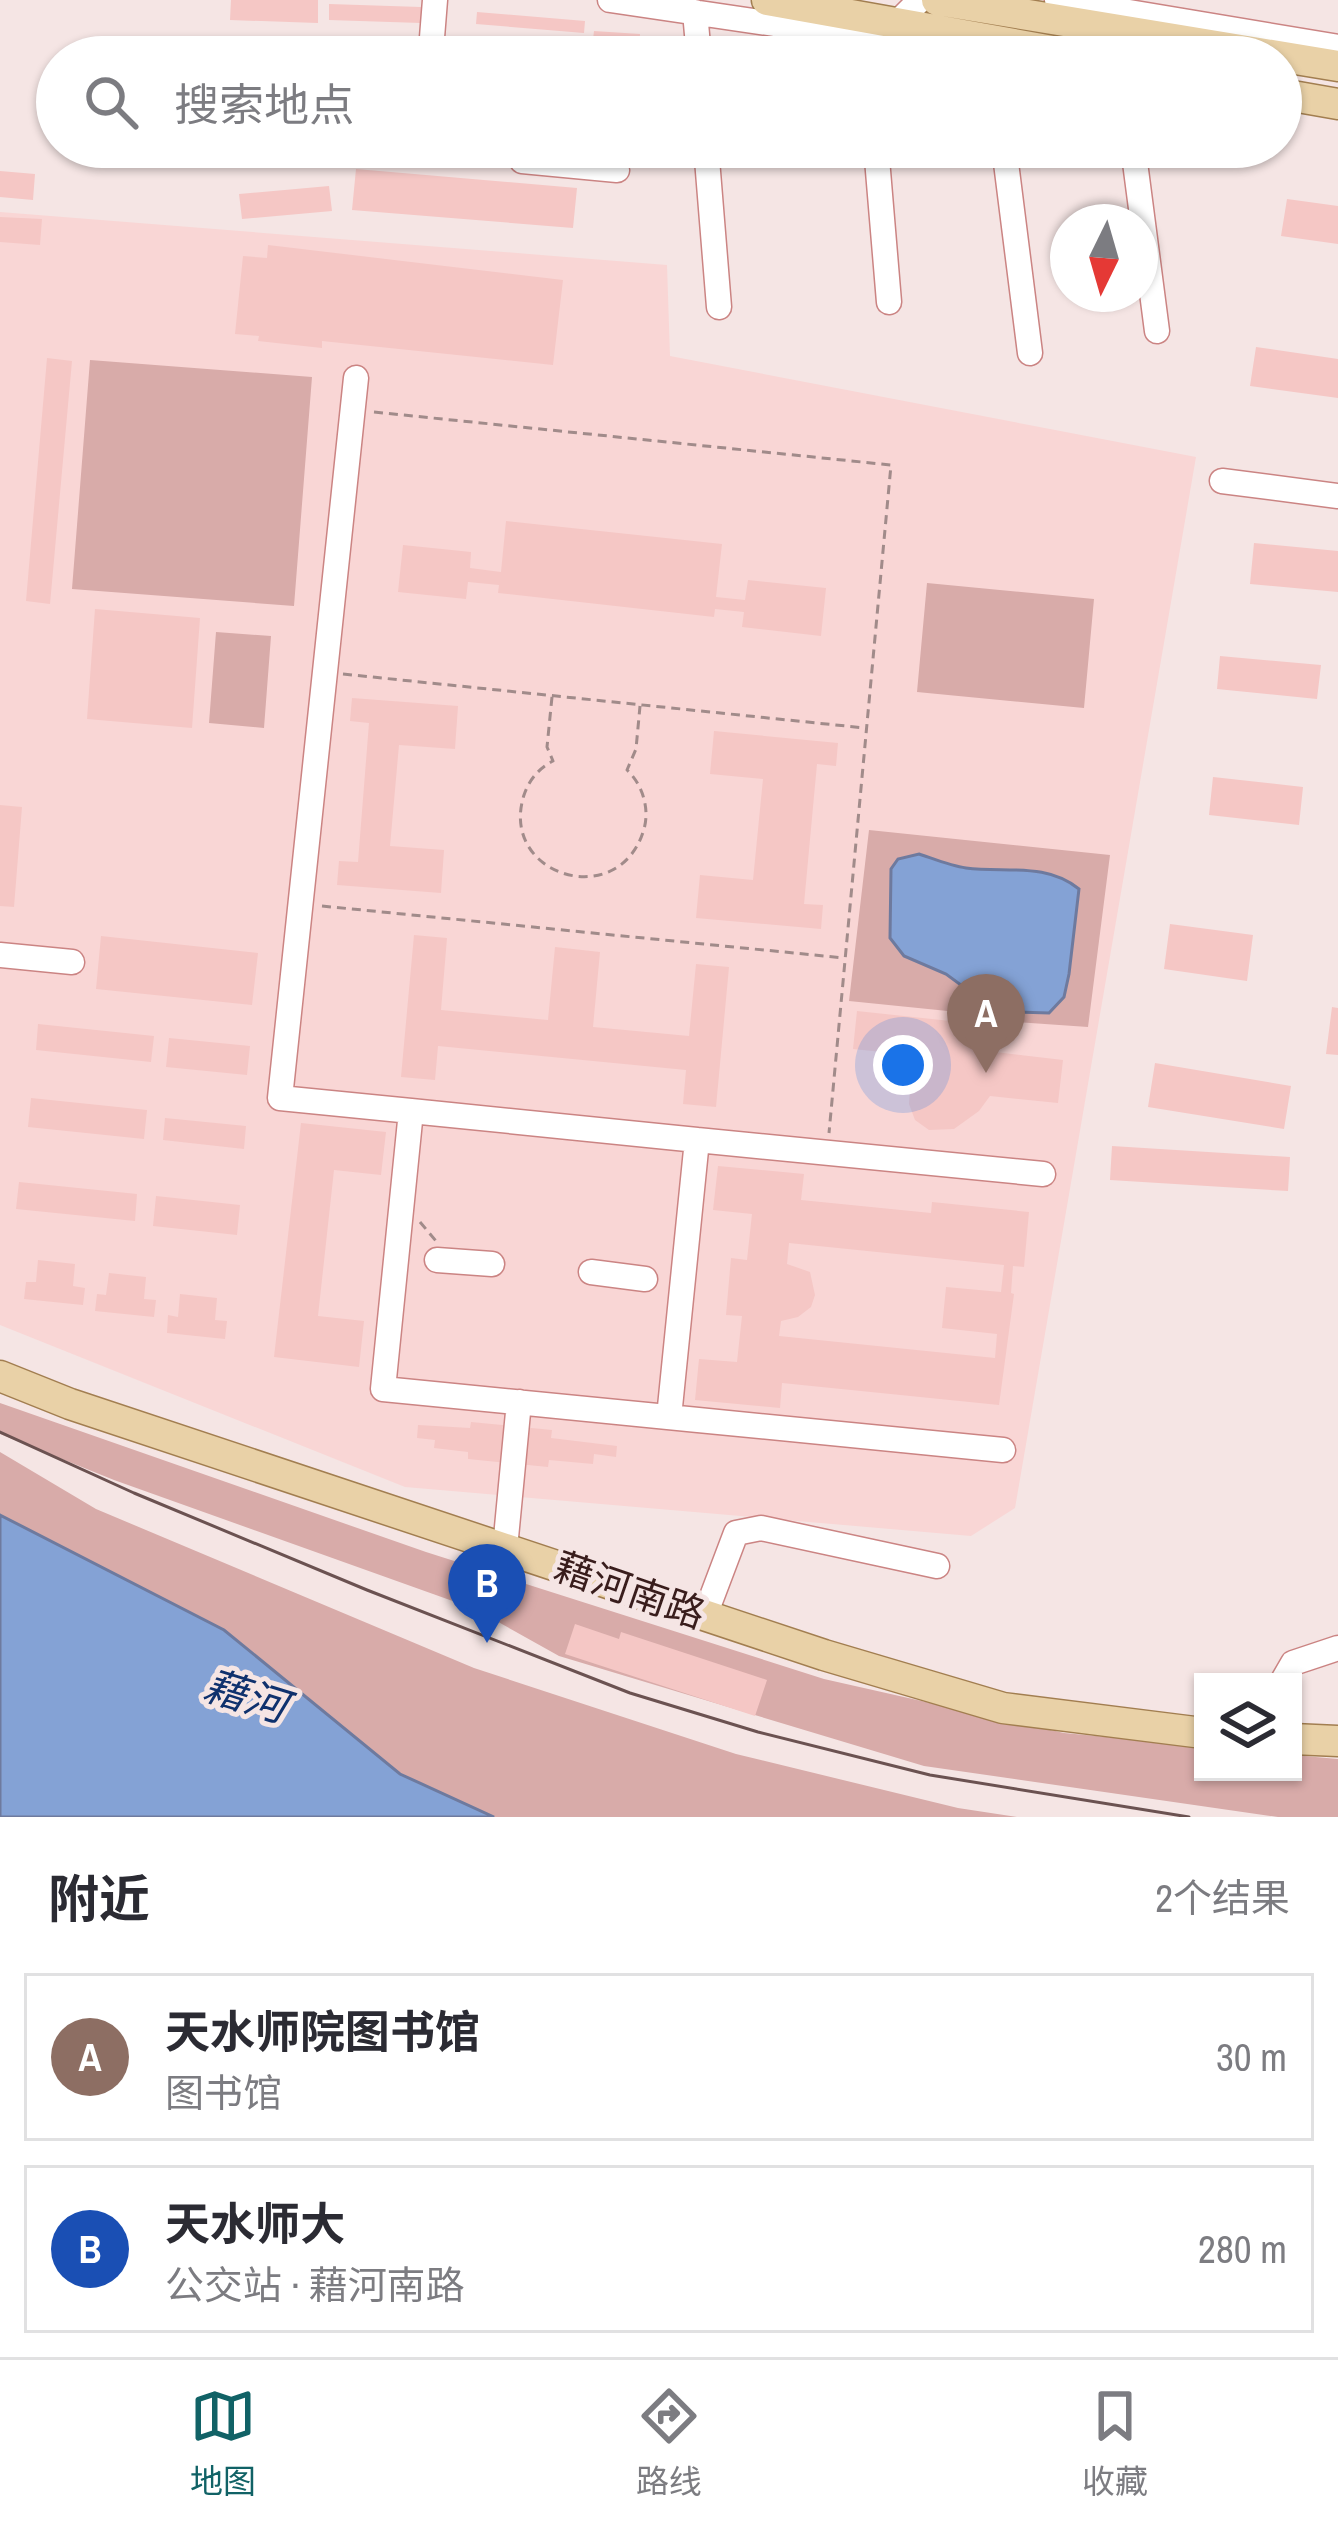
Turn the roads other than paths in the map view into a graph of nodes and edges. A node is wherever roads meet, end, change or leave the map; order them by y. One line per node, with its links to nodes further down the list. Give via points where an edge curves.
1 (435, 0): 8 (street)
2 (610, 0): 6 (street)
3 (767, 0): 7 (main road)
4 (937, 0): 12 (main road)
5 (1058, 0): 13 (street)
6 (695, 12): 7 (street); 9 (street)
7 (903, 18): 10 (street); 11 (main road)
8 (432, 36)
9 (697, 36)
10 (943, 36)
11 (987, 36)
12 (1156, 36)
13 (1272, 36)
14 (1302, 41): 15 (street)
15 (1338, 47)
16 (1302, 60): 17 (main road)
17 (1338, 66)
18 (1302, 98): 19 (main road)
19 (1338, 104)
20 (1302, 113): 21 (street)
21 (1338, 119)
22 (597, 168): 27 (street)
23 (708, 168): 29 (street)
24 (878, 168): 28 (street)
25 (1007, 168): 31 (street)
26 (1136, 168): 30 (street)
27 (616, 170)
28 (889, 302)
29 (719, 307)
30 (1157, 331)
31 (1030, 353)
32 (356, 378): 37 (street, via 280,1098)
33 (1222, 481): 34 (street)
34 (1338, 496)
35 (0, 955): 36 (street)
36 (72, 962)
37 (411, 1111): 38 (street); 45 (street, via 383,1389)
38 (697, 1140): 39 (street); 46 (street)
39 (1043, 1174)
40 (437, 1260): 41 (street)
41 (492, 1264)
42 (591, 1273): 43 (street)
43 (645, 1279)
44 (0, 1376): 48 (main road, 藉河南路)
45 (519, 1402): 46 (street); 48 (street)
46 (669, 1418): 47 (street)
47 (1003, 1450)
48 (505, 1549): 50 (main road, 藉河南路)
49 (937, 1566): 50 (street, via 760,1528 736,1533)
50 (705, 1616): 53 (main road, 藉河南路, via 1003,1708)
51 (1338, 1648): 52 (street, via 1293,1663)
52 (1287, 1673)
53 (1194, 1732)
54 (1302, 1740): 55 (main road)
55 (1338, 1742)

